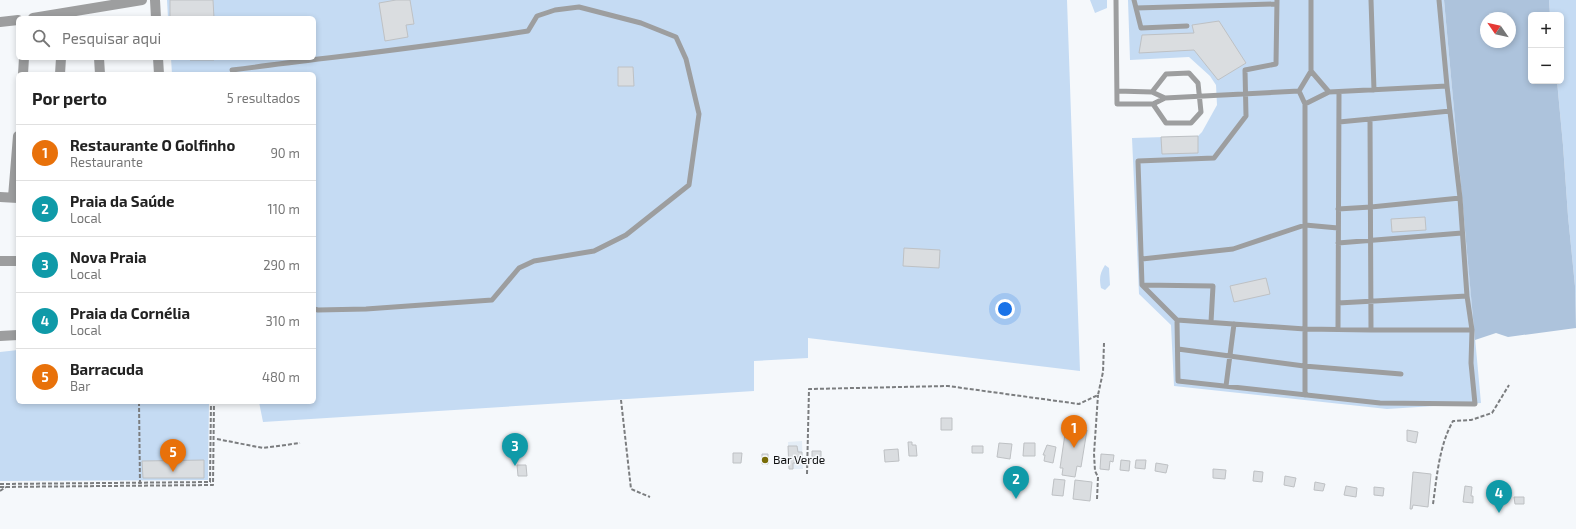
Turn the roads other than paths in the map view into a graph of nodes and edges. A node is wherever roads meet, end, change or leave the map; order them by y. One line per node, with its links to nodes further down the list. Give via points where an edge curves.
1 (142, 0): 9 (street)
2 (155, 0): 14 (street)
3 (1116, 0): 33 (lane)
4 (1134, 0): 10 (lane)
5 (1310, 0): 25 (lane)
6 (1371, 0): 31 (lane)
7 (1439, 0): 30 (lane)
8 (1276, 2): 10 (lane); 37 (lane, via 1276,64 1245,70)
9 (96, 8): 11 (street); 13 (street)
10 (1136, 8): 17 (lane, via 1141,28)
11 (64, 15): 12 (street)
12 (54, 16)
13 (97, 16)
14 (156, 16)
15 (16, 20): 16 (street)
16 (0, 22)
17 (1187, 26)
18 (316, 59): 62 (lane, via 528,31 537,16 555,10 579,8 641,23 676,37 686,60 699,114 689,185 626,235 594,251 534,261 519,268 492,300 366,309)
19 (24, 60): 26 (street)
20 (61, 60): 27 (street)
21 (99, 60): 28 (street)
22 (158, 60): 29 (street)
23 (307, 60): 24 (lane)
24 (232, 70)
25 (1311, 71): 32 (lane); 35 (lane)
26 (23, 72)
27 (60, 72)
28 (100, 72)
29 (159, 72)
30 (1447, 86): 31 (lane); 42 (lane)
31 (1374, 90): 36 (lane)
32 (1298, 91): 37 (lane); 41 (lane)
33 (1116, 92): 34 (lane); 40 (lane, via 1116,104)
34 (1152, 92): 38 (lane, via 1166,74 1189,73 1198,83); 39 (lane)
35 (1329, 92): 36 (lane); 41 (lane)
36 (1339, 92): 44 (lane)
37 (1246, 94): 38 (lane); 55 (lane, via 1246,116 1214,158 1138,161)
38 (1200, 96): 39 (lane); 40 (lane, via 1201,112 1191,123 1166,123)
39 (1165, 98): 40 (lane)
40 (1153, 104)
41 (1305, 104): 50 (lane)
42 (1450, 111): 43 (lane); 47 (lane)
43 (1370, 119): 44 (lane); 48 (lane)
44 (1339, 122): 49 (lane)
45 (0, 197): 46 (street)
46 (16, 197)
47 (1460, 198): 48 (lane); 52 (lane)
48 (1371, 207): 49 (lane); 53 (lane)
49 (1338, 209): 51 (lane)
50 (1305, 224): 51 (lane); 55 (lane, via 1233,249); 66 (lane)
51 (1338, 228): 54 (lane)
52 (1462, 233): 53 (lane); 59 (lane)
53 (1371, 241): 54 (lane); 60 (lane)
54 (1338, 243): 61 (lane)
55 (1142, 259): 58 (lane)
56 (0, 261): 57 (street)
57 (16, 261)
58 (1142, 285): 63 (lane); 64 (lane, via 1213,286)
59 (1467, 296): 60 (lane); 69 (lane)
60 (1371, 301): 61 (lane); 68 (lane)
61 (1338, 303): 67 (lane)
62 (316, 309)
63 (1177, 320): 64 (lane); 72 (lane)
64 (1211, 322): 65 (lane)
65 (1234, 324): 66 (lane); 73 (lane)
66 (1305, 328): 67 (lane); 74 (lane)
67 (1338, 329): 68 (lane)
68 (1371, 330): 69 (lane)
69 (1472, 330): 77 (lane, via 1471,363 1475,404 1380,403)
70 (16, 335): 71 (street)
71 (0, 336)
72 (1178, 349): 73 (lane); 76 (lane, via 1178,381)
73 (1231, 356): 74 (lane); 76 (lane)
74 (1304, 366): 75 (lane); 77 (lane)
75 (1401, 374)
76 (1226, 386): 77 (lane)
77 (1305, 395)

